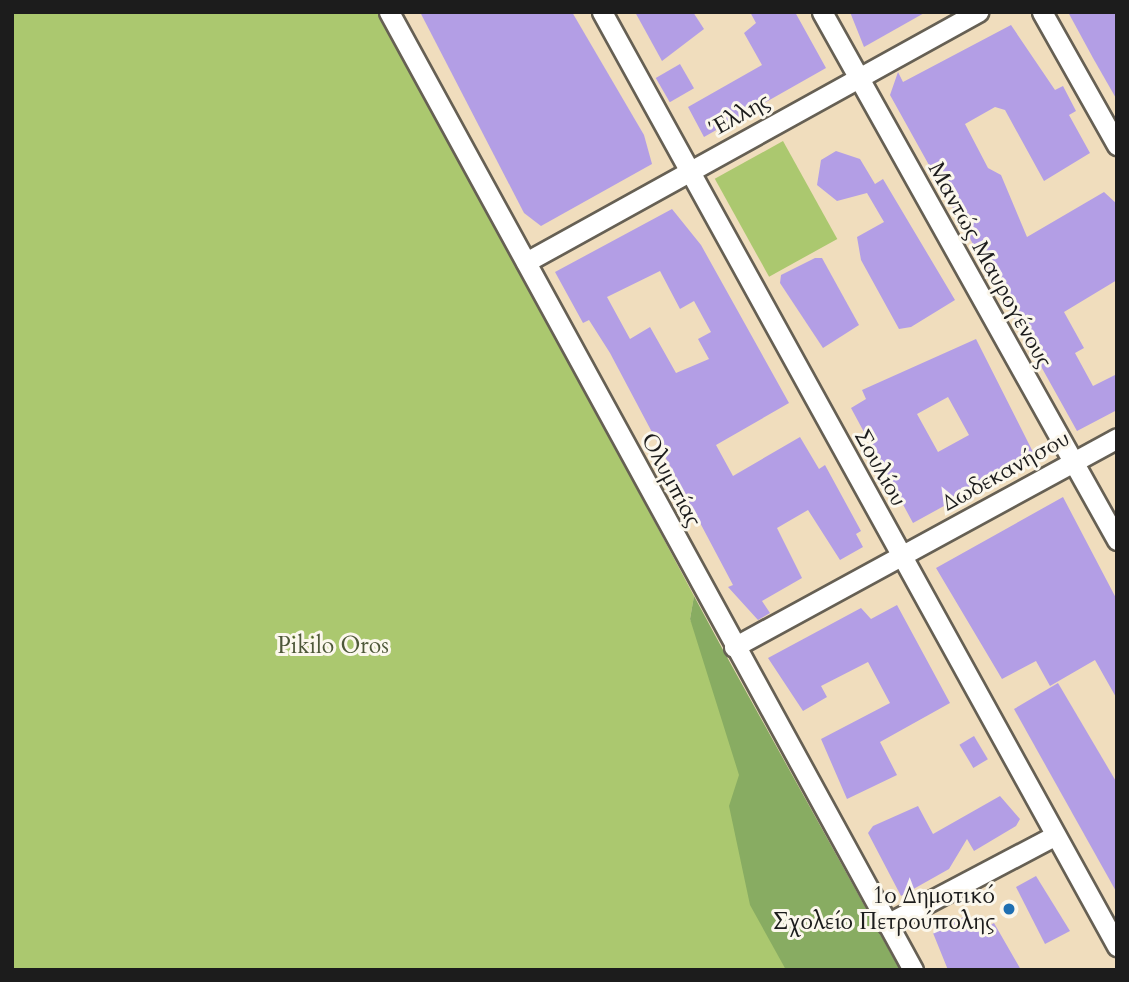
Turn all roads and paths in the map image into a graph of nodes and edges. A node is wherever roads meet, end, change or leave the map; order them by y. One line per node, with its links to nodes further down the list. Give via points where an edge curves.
1 (389, 12): 9 (street, Ολυμπίας)
2 (602, 12): 8 (street, Σουλίου)
3 (822, 12): 6 (street, Μαντώς Μαυρογένους)
4 (978, 12): 6 (street, Έλλης)
5 (1042, 12): 7 (street)
6 (858, 78): 8 (street, Έλλης); 11 (street, Μαντώς Μαυρογένους)
7 (1117, 145)
8 (690, 170): 9 (street, Έλλης); 13 (street, Σουλίου)
9 (526, 262): 14 (street, Ολυμπίας)
10 (1117, 438): 11 (street, Δωδεκανήσου)
11 (1073, 462): 12 (street, Μαντώς Μαυρογένους); 13 (street, Δωδεκανήσου)
12 (1117, 540)
13 (901, 556): 14 (street, Δωδεκανήσου); 15 (street, Σουλίου)
14 (734, 647): 16 (street, Ολυμπίας)
15 (1054, 836): 16 (street); 17 (street, Σουλίου)
16 (887, 924): 18 (street, Ολυμπίας)
17 (1117, 946)
18 (913, 970)

